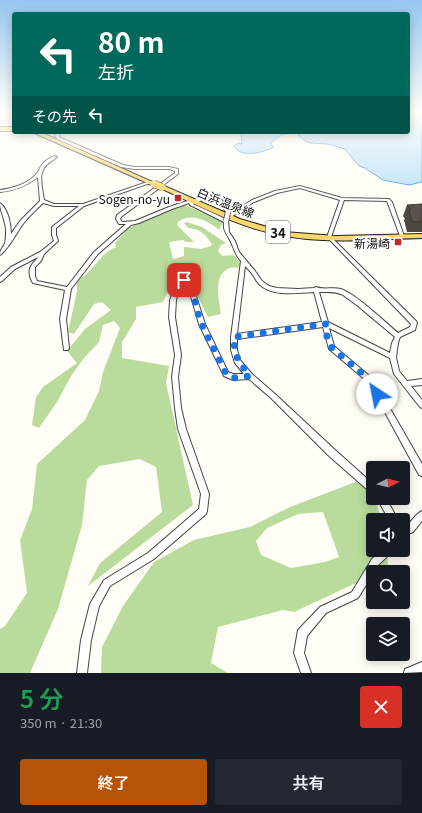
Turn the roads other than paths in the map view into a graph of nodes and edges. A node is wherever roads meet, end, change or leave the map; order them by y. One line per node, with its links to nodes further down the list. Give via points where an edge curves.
1 (62, 143): 5 (main road, 白浜温泉線 / 34)
2 (68, 143): 13 (street, via 122,166 177,170 172,178 119,216 118,221)
3 (55, 157): 4 (street, via 43,164)
4 (40, 173): 6 (street, via 18,189); 8 (street)
5 (156, 184): 9 (main road, 白浜温泉線 / 34); 11 (street)
6 (0, 191)
7 (342, 199): 12 (street, via 300,187 276,192 253,201); 14 (street, via 388,200); 16 (street)
8 (42, 201): 11 (street, via 54,205); 17 (street)
9 (192, 201): 12 (main road, 白浜温泉線 / 34); 13 (street)
10 (0, 204): 17 (street, via 9,224)
11 (83, 205): 19 (street, via 58,223 54,228 56,241)
12 (228, 216): 16 (main road, 白浜温泉線 / 34, via 283,234); 20 (street, via 226,233)
13 (129, 224): 22 (street, via 96,254)
14 (402, 236): 15 (main road, 白浜温泉線 / 34); 16 (main road, 白浜温泉線 / 34)
15 (422, 236)
16 (330, 237): 25 (street, via 414,323 413,328)
17 (7, 243): 18 (street)
18 (0, 253)
19 (42, 253): 21 (street, via 13,268); 22 (street, via 33,268 32,276 35,282)
20 (243, 262): 23 (street, via 261,282 271,288); 26 (street)
21 (0, 280)
22 (68, 289): 27 (street, via 63,319)
23 (316, 290): 24 (street); 25 (street, via 341,292)
24 (326, 324): 26 (street); 28 (street); 33 (street, via 331,347 371,381)
25 (398, 336): 28 (street)
26 (234, 337): 29 (street, via 237,361)
27 (66, 348)
28 (393, 357): 31 (street, via 396,372)
29 (250, 376): 34 (street); 39 (street, via 233,378 226,374 200,318 195,297 184,280 179,283 173,300 172,317 178,355 175,376 178,408 182,428 205,494 203,511 151,556 107,584 95,604 86,640)
30 (422, 382): 31 (street)
31 (405, 384): 32 (street)
32 (422, 406)
33 (422, 472)
34 (366, 482)
35 (422, 515): 36 (street)
36 (410, 529)
37 (380, 557): 40 (street, via 356,594 323,610 302,634 299,653)
38 (422, 667): 41 (street)
39 (82, 673)
40 (306, 673)
41 (409, 673)

